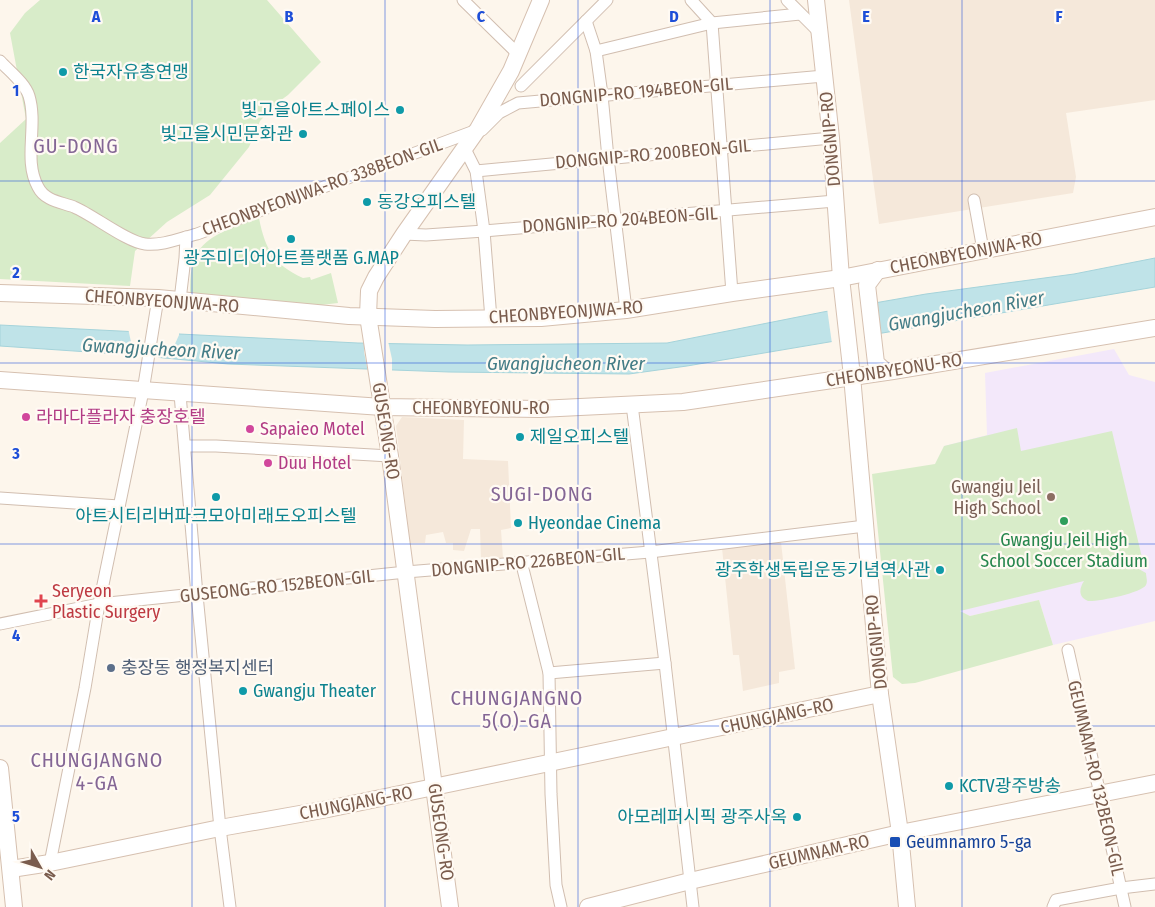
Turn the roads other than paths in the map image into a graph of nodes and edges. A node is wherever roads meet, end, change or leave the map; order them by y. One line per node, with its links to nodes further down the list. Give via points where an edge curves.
1 (464, 0): 12 (street)
2 (541, 0): 12 (street, GUSEONG-RO)
3 (607, 0): 8 (street)
4 (691, 0): 9 (street)
5 (787, 0): 7 (street)
6 (816, 0): 10 (street, DONGNIP-RO)
7 (800, 14): 9 (street); 10 (street)
8 (586, 21): 11 (street); 15 (street)
9 (712, 24): 11 (street); 16 (street)
10 (820, 33): 14 (street, DONGNIP-RO)
11 (596, 51): 17 (street)
12 (518, 54): 15 (street, GUSEONG-RO)
13 (0, 61): 32 (street, CHEONBYEONJWA-RO 338BEON-GIL, via 29,97 32,165 39,189 52,200 74,207 143,244)
14 (824, 76): 16 (street, DONGNIP-RO 194BEON-GIL); 20 (street, DONGNIP-RO)
15 (514, 83): 18 (street); 19 (street, GUSEONG-RO)
16 (717, 85): 17 (street, DONGNIP-RO 194BEON-GIL); 21 (street)
17 (602, 95): 18 (street, DONGNIP-RO 194BEON-GIL); 23 (street)
18 (528, 102): 22 (street, DONGNIP-RO 194BEON-GIL, via 518,103 499,113)
19 (478, 129): 22 (street, GUSEONG-RO); 32 (street, CHEONBYEONJWA-RO 338BEON-GIL)
20 (831, 138): 21 (street, DONGNIP-RO 200BEON-GIL); 26 (street, DONGNIP-RO)
21 (722, 148): 23 (street, DONGNIP-RO 200BEON-GIL); 27 (street)
22 (465, 149): 24 (street); 31 (street, GUSEONG-RO)
23 (608, 158): 24 (street, DONGNIP-RO 200BEON-GIL); 29 (street)
24 (476, 171): 30 (street)
25 (974, 200): 33 (street)
26 (836, 201): 27 (street, DONGNIP-RO 204BEON-GIL); 35 (street, DONGNIP-RO)
27 (726, 212): 29 (street, DONGNIP-RO 204BEON-GIL); 36 (street)
28 (1155, 217): 33 (street, CHEONBYEONJWA-RO)
29 (615, 220): 30 (street, DONGNIP-RO 204BEON-GIL); 40 (street)
30 (484, 231): 31 (street, DONGNIP-RO 204BEON-GIL); 42 (street)
31 (404, 234): 41 (street, GUSEONG-RO, via 372,284)
32 (186, 237): 38 (street)
33 (983, 250): 34 (street, CHEONBYEONJWA-RO)
34 (878, 270): 35 (street, CHEONBYEONJWA-RO); 44 (street, via 867,285)
35 (842, 282): 36 (street, CHEONBYEONJWA-RO); 45 (street, DONGNIP-RO)
36 (732, 292): 40 (street, CHEONBYEONJWA-RO)
37 (0, 293): 39 (street, CHEONBYEONJWA-RO)
38 (180, 300): 39 (street, CHEONBYEONJWA-RO); 41 (street, CHEONBYEONJWA-RO)
39 (157, 305): 47 (street)
40 (626, 310): 42 (street, CHEONBYEONJWA-RO)
41 (368, 316): 42 (street, CHEONBYEONJWA-RO); 50 (street, GUSEONG-RO)
42 (491, 319)
43 (1155, 328): 44 (street, CHEONBYEONU-RO)
44 (881, 367): 45 (street, CHEONBYEONU-RO)
45 (852, 372): 49 (street, CHEONBYEONU-RO, via 683,402); 55 (street, DONGNIP-RO)
46 (0, 380): 47 (street, CHEONBYEONU-RO)
47 (144, 387): 48 (street, CHEONBYEONU-RO); 54 (street)
48 (180, 394): 50 (street, CHEONBYEONU-RO); 51 (street)
49 (632, 405): 50 (street, CHEONBYEONU-RO, via 539,410); 56 (street)
50 (382, 407): 52 (street, GUSEONG-RO)
51 (185, 446): 52 (street); 59 (street)
52 (390, 456): 58 (street, GUSEONG-RO)
53 (0, 498): 54 (street)
54 (119, 506): 60 (street)
55 (865, 526): 56 (street, DONGNIP-RO 226BEON-GIL); 65 (street, DONGNIP-RO)
56 (650, 552): 57 (street, DONGNIP-RO 226BEON-GIL); 63 (street, DONGNIP-RO 226BEON-GIL)
57 (521, 561): 58 (street, DONGNIP-RO 226BEON-GIL); 64 (street)
58 (406, 572): 59 (street, GUSEONG-RO 152BEON-GIL); 70 (street, GUSEONG-RO)
59 (197, 595): 60 (street, GUSEONG-RO 152BEON-GIL); 72 (street)
60 (99, 604): 61 (street, GUSEONG-RO 152BEON-GIL); 74 (street, via 86,688)
61 (0, 624)
62 (1068, 650): 71 (street, GEUMNAM-RO 132BEON-GIL)
63 (665, 663): 64 (street); 66 (street)
64 (549, 673): 67 (street)
65 (880, 694): 66 (street, CHUNGJANG-RO); 73 (street, DONGNIP-RO)
66 (674, 738): 67 (street, CHUNGJANG-RO); 76 (street)
67 (550, 763): 70 (street, CHUNGJANG-RO); 82 (street, via 556,885)
68 (0, 768): 75 (street)
69 (1155, 783): 71 (street, GEUMNAM-RO)
70 (435, 788): 72 (street, CHUNGJANG-RO); 81 (street, GUSEONG-RO)
71 (1099, 794): 73 (street, GEUMNAM-RO); 78 (street, GEUMNAM-RO 132BEON-GIL)
72 (220, 828): 74 (street, CHUNGJANG-RO); 80 (street)
73 (900, 833): 76 (street, GEUMNAM-RO); 85 (street, DONGNIP-RO)
74 (50, 863): 75 (street, CHUNGJANG-RO)
75 (5, 871): 79 (street)
76 (690, 882): 83 (street, GEUMNAM-RO); 84 (street)
77 (1155, 884): 78 (street)
78 (1121, 888): 86 (street, via 1056,900); 87 (street, GEUMNAM-RO 132BEON-GIL)
79 (14, 907)
80 (230, 907)
81 (450, 907)
82 (561, 907)
83 (588, 907)
84 (692, 907)
85 (907, 907)
86 (1052, 907)
87 (1125, 907)

